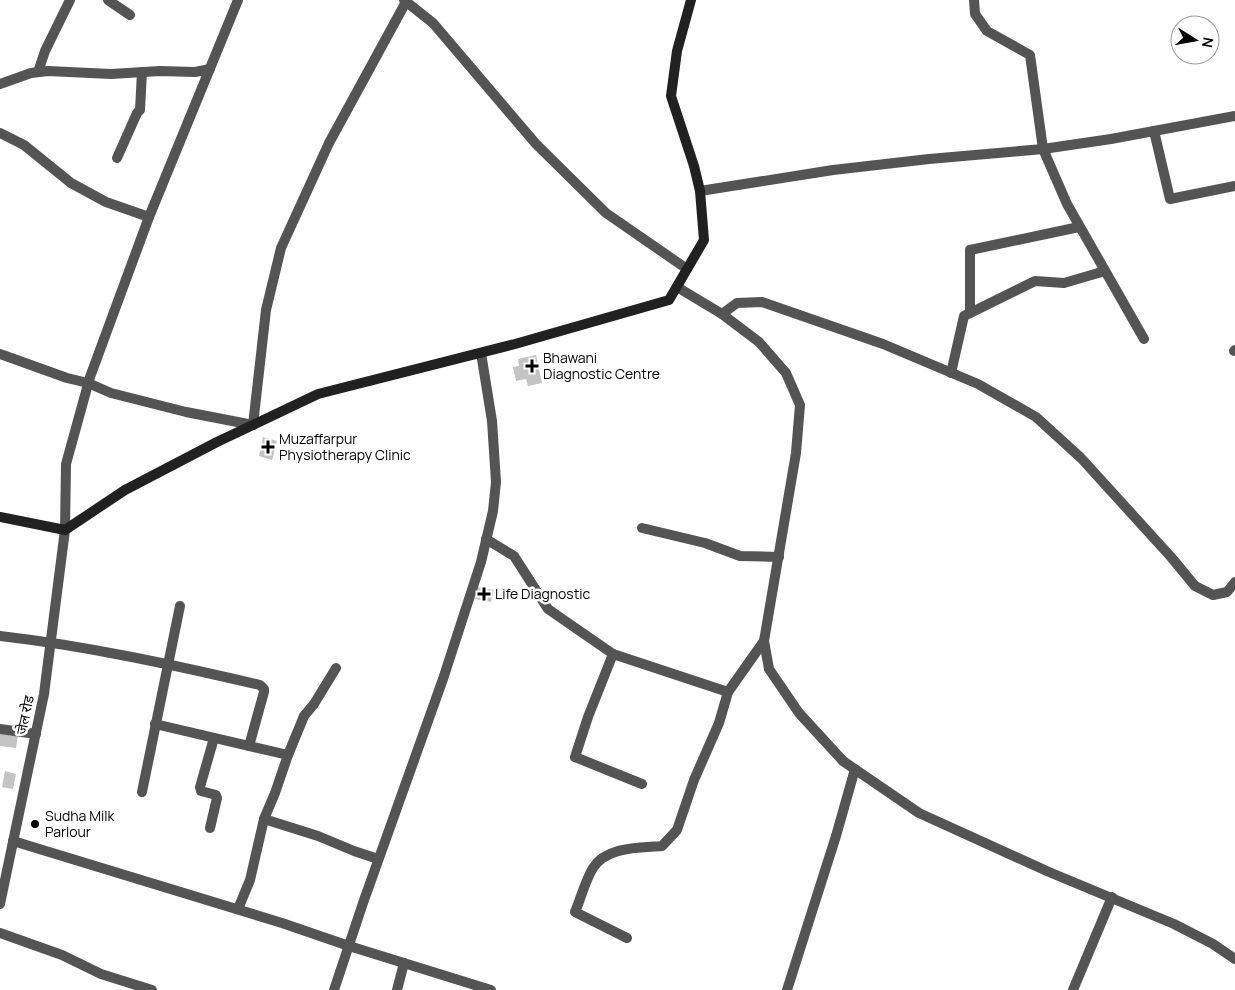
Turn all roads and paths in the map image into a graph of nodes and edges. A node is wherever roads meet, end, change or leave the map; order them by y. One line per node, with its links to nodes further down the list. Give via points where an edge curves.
1 (70, 0): 9 (street)
2 (108, 0): 7 (street)
3 (238, 0): 8 (street, जेल रोड)
4 (406, 0): 21 (street, via 433,23 536,144 606,213); 31 (street, via 329,144 281,248 266,310)
5 (691, 0): 18 (main road, via 677,52 671,96)
6 (974, 0): 15 (street, via 975,14 987,31 1030,55)
7 (130, 15)
8 (210, 69): 10 (street); 19 (street, जेल रोड)
9 (38, 72): 10 (street); 11 (street)
10 (142, 72): 16 (street, via 140,110)
11 (0, 84)
12 (1235, 116): 13 (street)
13 (1154, 131): 15 (street); 17 (street, via 1170,199)
14 (0, 133): 19 (street, via 24,145 71,182 106,202)
15 (1043, 149): 18 (street, via 833,170); 20 (street)
16 (117, 158)
17 (1235, 186)
18 (700, 191): 21 (main road, via 704,240)
19 (149, 217): 30 (street, जेल रोड)
20 (1079, 226): 22 (street); 24 (street, via 970,250)
21 (687, 269): 23 (main road)
22 (1105, 271): 24 (street, via 1064,283 1035,281); 26 (street)
23 (677, 286): 25 (street); 27 (main road, via 669,300)
24 (970, 313): 29 (street, via 964,316)
25 (722, 314): 29 (street, via 737,304 762,302 882,344); 36 (street, via 759,342 786,372 800,405)
26 (1144, 339)
27 (481, 353): 31 (main road, via 318,394); 35 (street, via 492,421 496,482)
28 (0, 354): 30 (street)
29 (952, 373): 37 (street, via 1036,417 1081,458 1195,586 1213,595 1227,592)
30 (88, 383): 31 (street, via 111,393); 34 (street, जेल रोड, via 66,464)
31 (253, 425): 34 (main road, via 125,490)
32 (0, 517): 34 (main road)
33 (642, 528): 36 (street, via 705,543 740,556)
34 (65, 530): 41 (street, जेल रोड)
35 (486, 539): 42 (street, via 514,556 548,608); 58 (street, via 443,679)
36 (780, 557): 40 (street)
37 (1235, 582)
38 (180, 606): 43 (street)
39 (0, 636): 41 (street)
40 (764, 641): 45 (street); 52 (street, via 770,669 799,713 843,761)
41 (51, 643): 43 (street); 48 (street, जेल रोड)
42 (613, 654): 45 (street); 53 (street, via 575,758)
43 (169, 664): 46 (street); 50 (street, via 264,688)
44 (336, 668): 51 (street, via 304,716)
45 (728, 692): 63 (street, via 677,830 662,846 631,848 609,854 593,867 575,912)
46 (155, 724): 49 (street); 54 (street)
47 (0, 730): 48 (street)
48 (36, 734): 57 (street, जेल रोड)
49 (214, 738): 50 (street); 56 (street, via 200,787 201,791 217,798)
50 (249, 746): 51 (street)
51 (288, 755): 55 (street)
52 (855, 769): 59 (street, via 919,813); 71 (street)
53 (642, 784)
54 (142, 792)
55 (264, 820): 58 (street); 61 (street, via 250,880)
56 (210, 828)
57 (13, 841): 60 (street, जेल रोड); 61 (street)
58 (378, 859): 64 (street)
59 (1112, 898): 65 (street, via 1174,924); 72 (street)
60 (0, 904)
61 (238, 909): 64 (street)
62 (0, 933): 67 (street, via 62,955 102,974)
63 (627, 938)
64 (349, 946): 66 (street); 68 (street)
65 (1235, 959)
66 (404, 963): 69 (street); 70 (street)
67 (152, 990)
68 (334, 990)
69 (397, 990)
70 (491, 990)
71 (787, 990)
72 (1073, 990)

